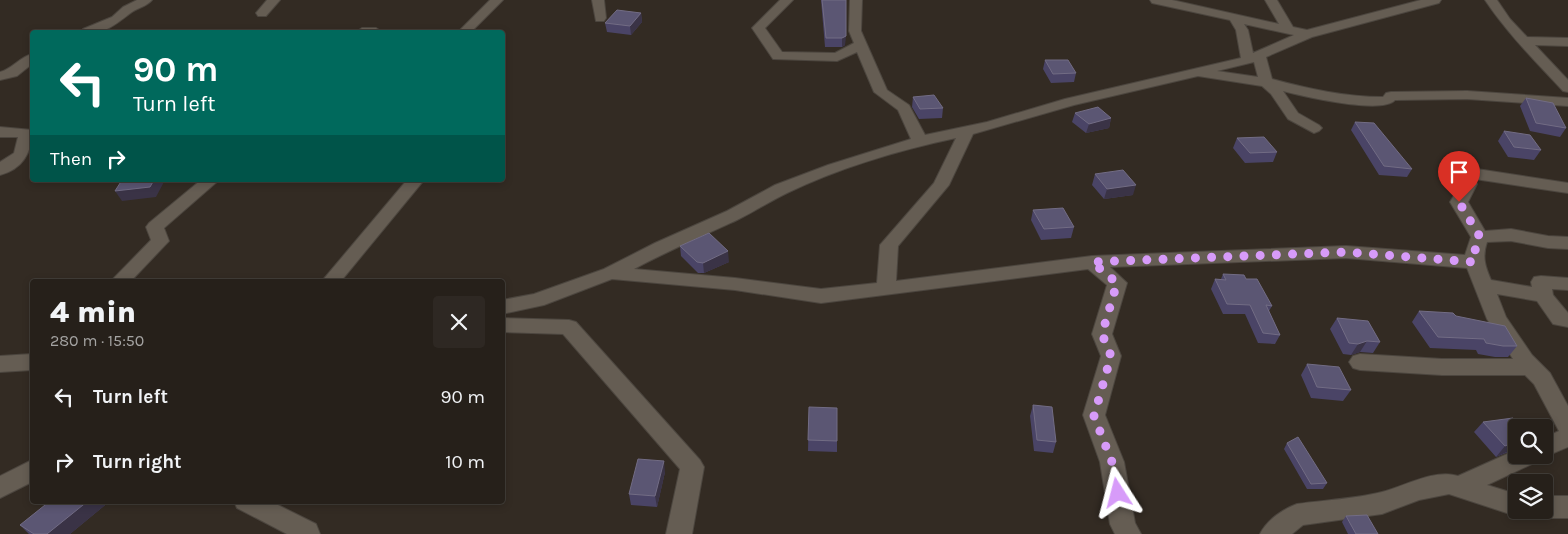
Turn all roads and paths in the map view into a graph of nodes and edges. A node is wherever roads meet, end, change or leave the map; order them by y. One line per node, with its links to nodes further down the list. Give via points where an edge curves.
1 (146, 0): 15 (street, via 116,20)
2 (274, 0): 11 (street)
3 (497, 0): 16 (street)
4 (598, 0): 13 (street)
5 (787, 0): 20 (street, via 758,28 778,56 837,57)
6 (856, 0): 20 (street, via 854,31)
7 (1156, 0): 12 (street)
8 (1271, 0): 14 (street)
9 (1435, 0): 17 (street)
10 (1491, 0): 18 (street)
11 (262, 13)
12 (1234, 17): 14 (street); 21 (street)
13 (600, 18)
14 (1288, 29): 17 (street)
15 (93, 30)
16 (466, 30)
17 (1306, 34): 21 (street)
18 (1523, 41): 19 (street); 24 (street)
19 (1568, 42)
20 (861, 45): 32 (street, via 882,92 904,108)
21 (1253, 57): 23 (street); 26 (street)
22 (30, 60): 25 (street, via 12,73)
23 (1193, 73): 26 (street); 30 (street)
24 (1562, 73): 27 (street)
25 (0, 76)
26 (1266, 82): 28 (street, via 1314,95 1363,101 1387,101 1391,96 1467,95); 29 (street, via 1293,116)
27 (1568, 88)
28 (1568, 102)
29 (1314, 128)
30 (967, 131): 32 (street); 46 (street, via 941,185 889,245)
31 (0, 132): 33 (street, via 26,133 21,155)
32 (920, 142): 41 (street, via 834,168 781,189)
33 (0, 170)
34 (209, 182): 42 (street, via 155,227 160,241)
35 (414, 182): 43 (street)
36 (1568, 188): 37 (street, via 1464,172 1469,184 1459,202)
37 (1480, 237): 38 (street, via 1511,235); 40 (street)
38 (1568, 243)
39 (1092, 262): 40 (street, via 1346,252); 46 (street); 68 (street, via 1117,283 1102,334 1111,356 1094,416 1112,462 1123,524)
40 (1474, 262): 45 (street)
41 (611, 273): 46 (street, via 735,284 822,296); 48 (street, via 537,300)
42 (122, 279)
43 (333, 279)
44 (1568, 284): 47 (street, via 1541,282)
45 (1482, 285): 47 (street); 54 (street, via 1497,319)
46 (886, 289)
47 (1543, 296): 49 (street, via 1560,319)
48 (505, 306)
49 (1568, 320)
50 (505, 325): 67 (street, via 569,327 668,437 692,467)
51 (30, 362): 53 (street)
52 (1360, 362): 54 (street, via 1442,367)
53 (0, 364)
54 (1530, 367): 55 (street, via 1542,379)
55 (1568, 427)
56 (1568, 437): 57 (street)
57 (1553, 444)
58 (1509, 464): 60 (street)
59 (30, 471): 61 (street)
60 (1459, 487): 62 (street); 69 (street, via 1449,484 1382,503 1297,515)
61 (0, 488)
62 (1508, 502)
63 (252, 504): 66 (street)
64 (1553, 507): 65 (street)
65 (1568, 507)
66 (307, 534)
67 (679, 534)
68 (1128, 534)
69 (1273, 534)

